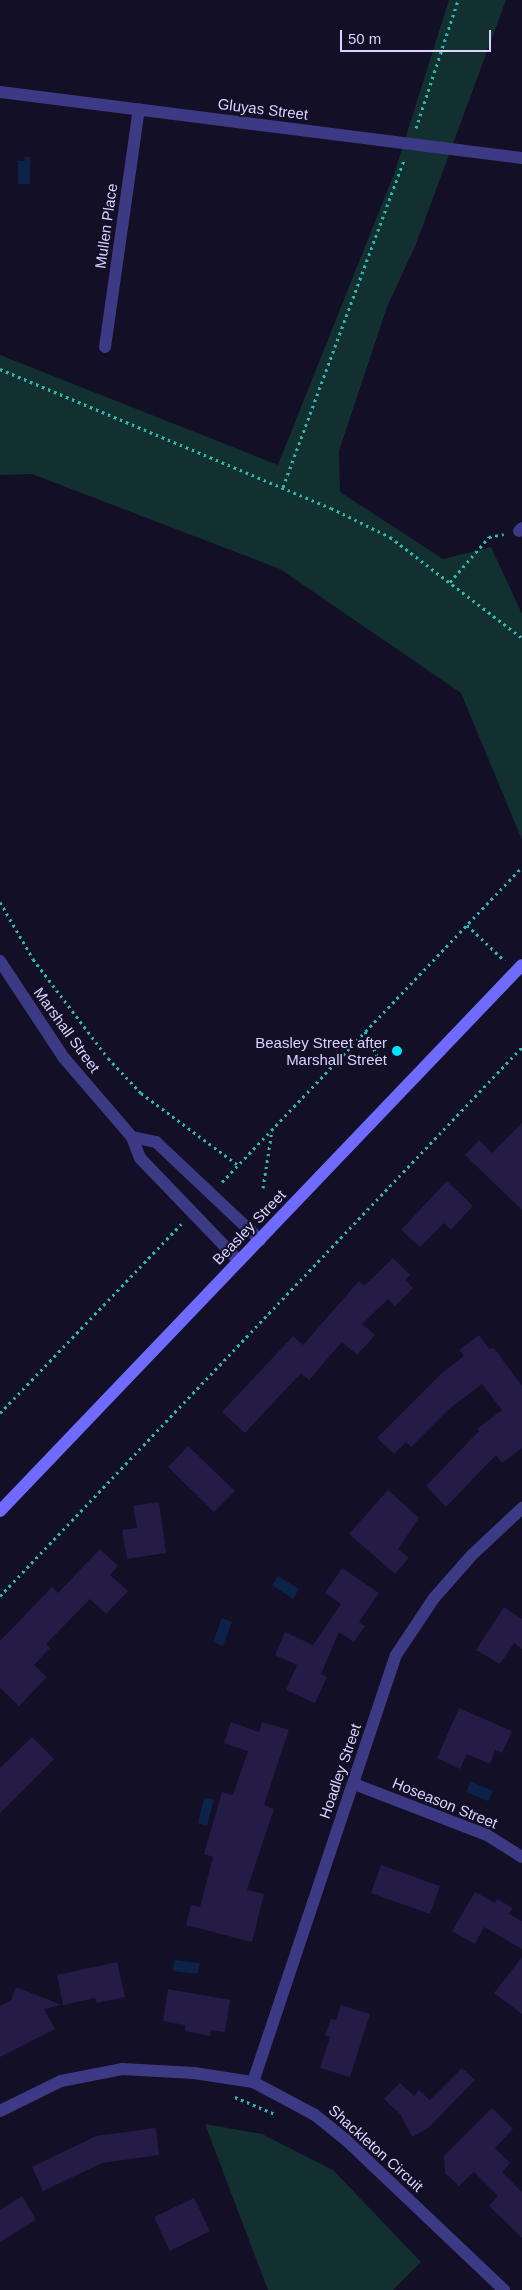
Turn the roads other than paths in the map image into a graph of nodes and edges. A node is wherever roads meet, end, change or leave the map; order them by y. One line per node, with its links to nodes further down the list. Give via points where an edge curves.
1 (0, 92): 2 (street, Gluyas Street)
2 (139, 110): 3 (street, Gluyas Street); 4 (street, Mullen Place)
3 (522, 158)
4 (105, 346)
5 (0, 960): 7 (street, Marshall Street)
6 (519, 968): 9 (main road, Beasley Street)
7 (4, 977): 8 (street, Marshall Street, via 64,1058)
8 (132, 1137): 9 (street, via 156,1142); 10 (street, Marshall Street, via 140,1158)
9 (260, 1240): 10 (main road, Beasley Street)
10 (239, 1261): 12 (main road, Beasley Street)
11 (522, 1508): 13 (street, Hoadley Street, via 472,1555 434,1598 396,1655)
12 (0, 1511)
13 (354, 1784): 14 (street, Hoseason Street, via 487,1835); 15 (street, Hoadley Street)
14 (522, 1857)
15 (253, 2082): 16 (street, Shackleton Circuit, via 194,2073 122,2069 61,2081); 17 (street, Shackleton Circuit, via 315,2115 346,2140)
16 (0, 2111)
17 (504, 2290)

